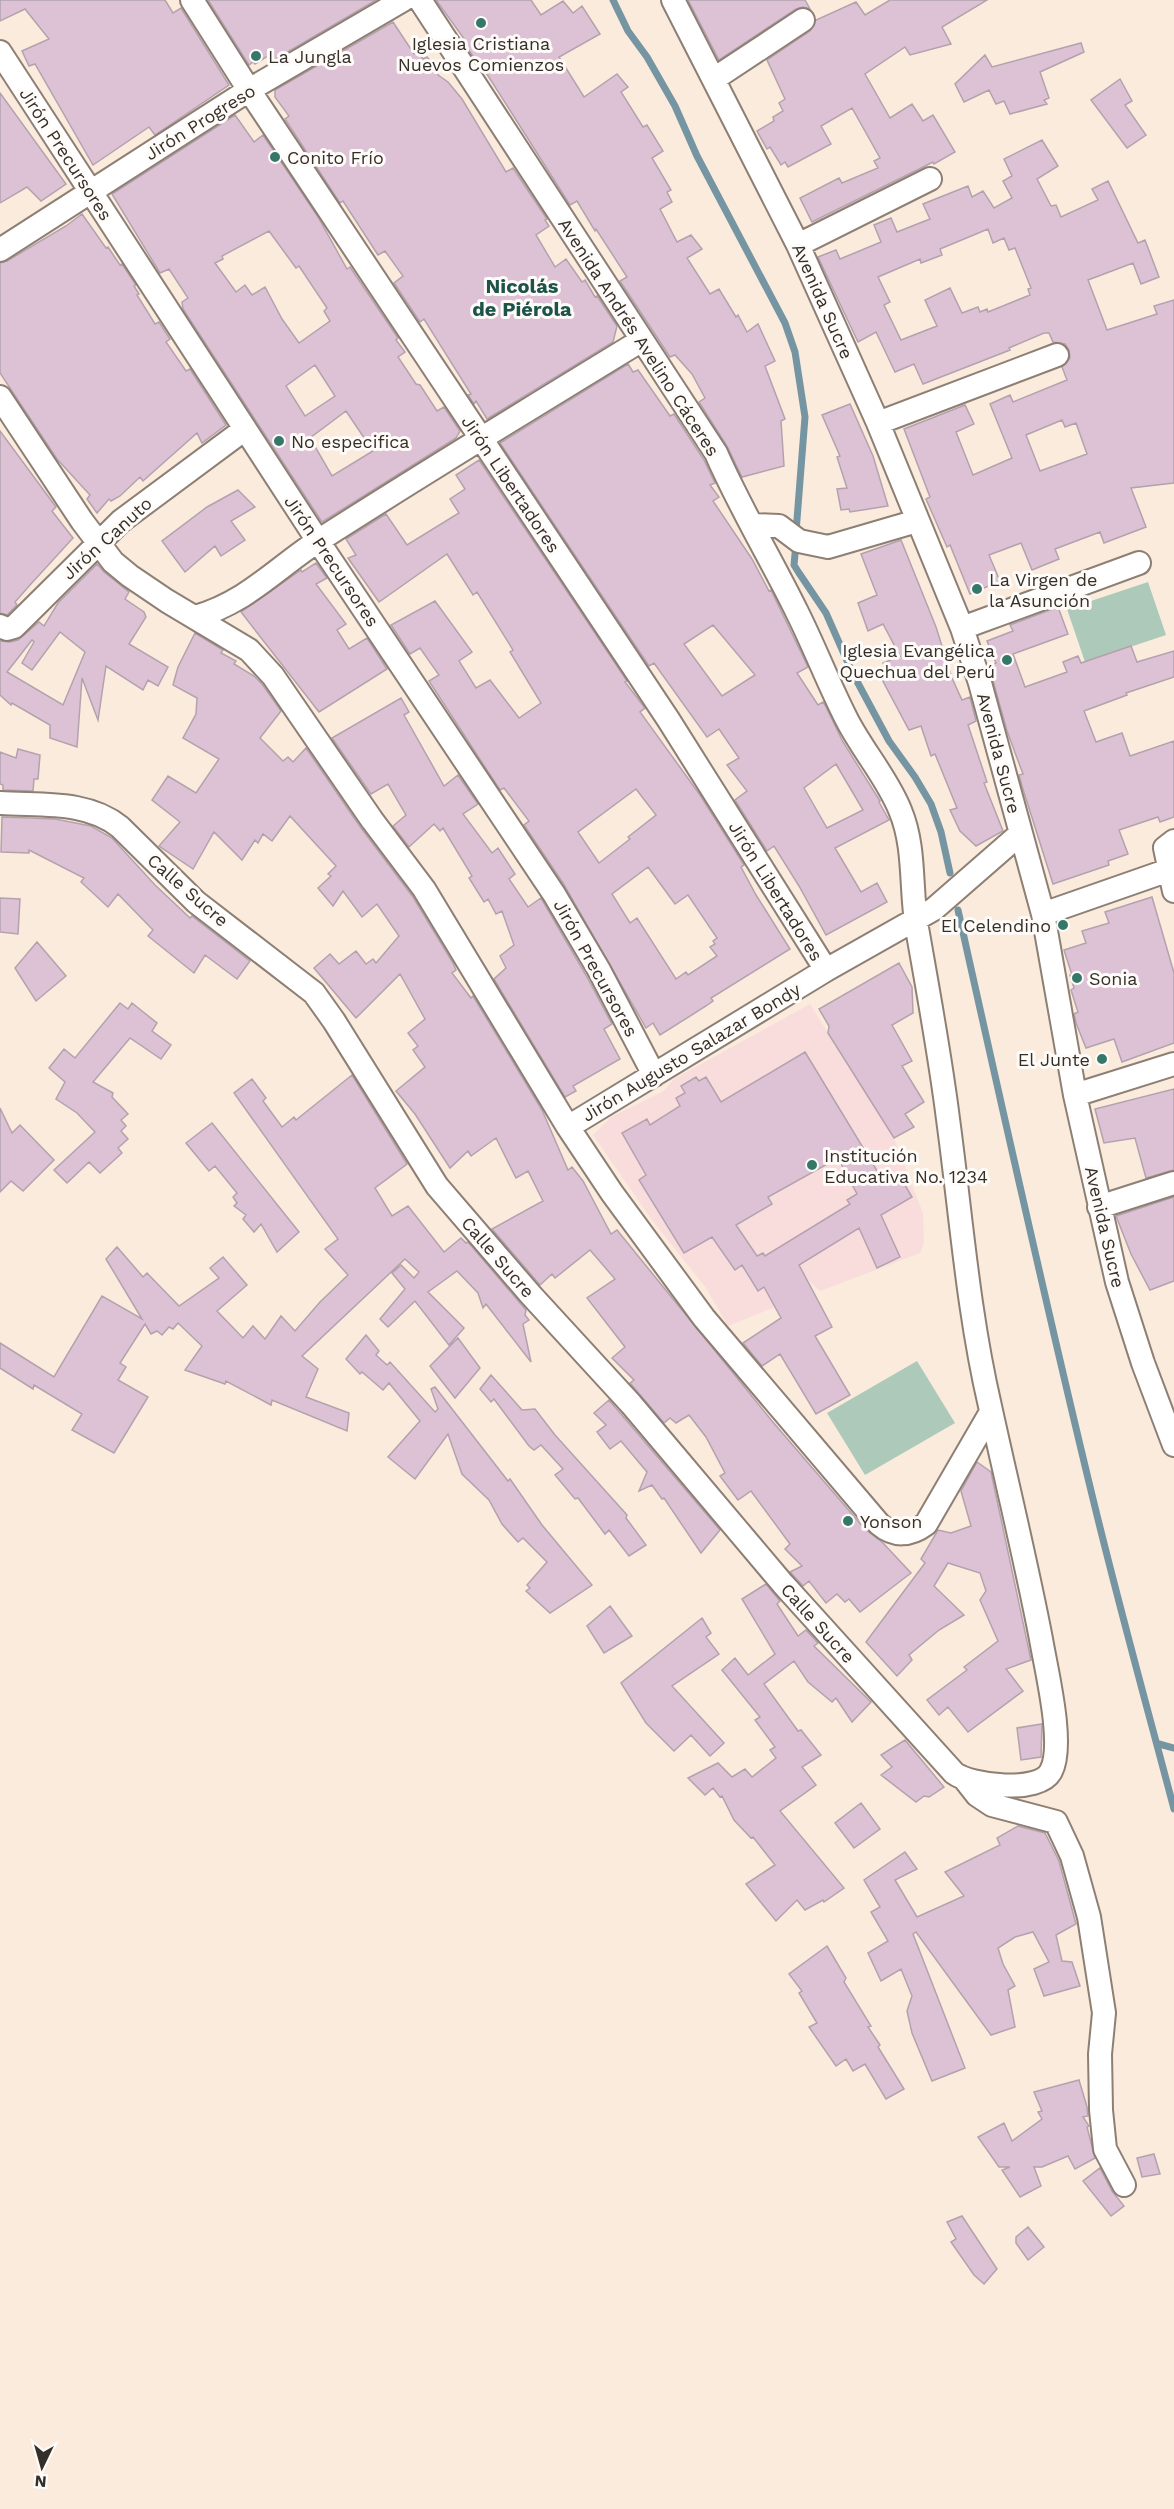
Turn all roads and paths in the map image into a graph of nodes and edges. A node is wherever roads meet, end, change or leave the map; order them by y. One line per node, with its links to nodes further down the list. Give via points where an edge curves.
1 (192, 0): 8 (street, Jirón Libertadores)
2 (403, 0): 8 (street, Jirón Progreso)
3 (420, 0): 13 (street, Avenida Andrés Avelino Cáceres)
4 (673, 0): 7 (street, Avenida Sucre)
5 (803, 20): 7 (street)
6 (0, 52): 10 (street, Jirón Precursores)
7 (714, 79): 11 (street, Avenida Sucre)
8 (249, 90): 10 (street, Jirón Progreso); 18 (street, Jirón Libertadores)
9 (930, 179): 11 (street)
10 (89, 191): 12 (street, Jirón Progreso); 17 (street, Jirón Precursores)
11 (798, 245): 16 (street, Avenida Sucre)
12 (0, 250)
13 (642, 340): 18 (street); 20 (street, Avenida Andrés Avelino Cáceres, via 716,453)
14 (1058, 355): 16 (street)
15 (0, 397): 22 (street)
16 (878, 423): 19 (street, Avenida Sucre)
17 (245, 429): 21 (street, Jirón Precursores); 22 (street, Jirón Canuto, via 121,521)
18 (481, 438): 21 (street); 33 (street, Jirón Libertadores, via 668,719)
19 (917, 521): 20 (street, via 835,546 822,546 791,535 779,526); 26 (street, Avenida Sucre)
20 (753, 525): 32 (street, Avenida Andrés Avelino Cáceres, via 847,720 900,810 912,859)
21 (318, 541): 24 (street, via 243,598); 35 (street, Jirón Precursores, via 554,894)
22 (98, 543): 24 (street, via 130,576); 25 (street, Jirón Canuto, via 16,625)
23 (1139, 563): 26 (street)
24 (195, 617): 37 (street, via 249,650 279,686 424,889)
25 (2, 627)
26 (962, 628): 28 (street, Avenida Sucre)
27 (0, 803): 42 (street, Calle Sucre, via 85,809 106,817 196,902 314,993 437,1186 631,1404 783,1584 954,1773)
28 (1020, 834): 31 (street, Avenida Sucre); 32 (street, Jirón Augusto Salazar Bondy)
29 (1174, 841): 30 (street, via 1165,848)
30 (1171, 880): 31 (street)
31 (1042, 914): 36 (street, Avenida Sucre)
32 (916, 920): 33 (street, Jirón Augusto Salazar Bondy); 40 (street, Avenida Andrés Avelino Cáceres, via 948,1115 975,1332)
33 (826, 970): 35 (street, Jirón Augusto Salazar Bondy)
34 (1174, 1064): 36 (street)
35 (654, 1075): 37 (street, Jirón Augusto Salazar Bondy)
36 (1076, 1095): 39 (street, Avenida Sucre)
37 (568, 1127): 40 (street, via 704,1318 873,1518 890,1532 909,1533 926,1524)
38 (1174, 1183): 39 (street)
39 (1099, 1207): 41 (street, Avenida Sucre, via 1125,1311)
40 (991, 1412): 42 (street, Avenida Andrés Avelino Cáceres, via 1022,1543 1056,1745 1051,1773 1040,1782 1015,1785)
41 (1173, 1439)
42 (966, 1781): 43 (street, Calle Sucre, via 992,1805 1056,1822 1072,1856 1089,1917 1104,2013 1100,2054 1105,2149)
43 (1124, 2185)

